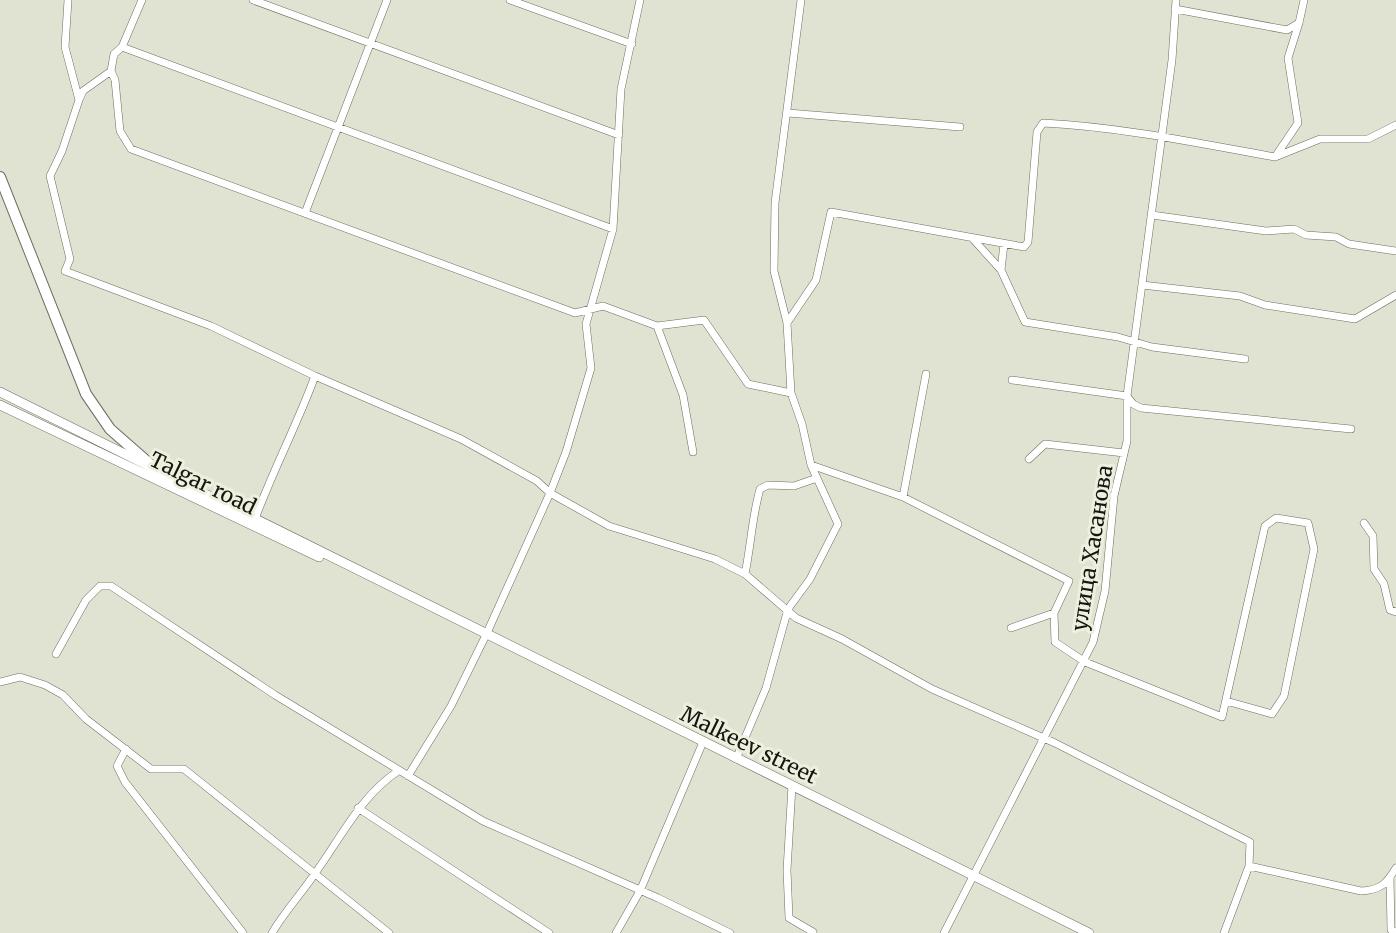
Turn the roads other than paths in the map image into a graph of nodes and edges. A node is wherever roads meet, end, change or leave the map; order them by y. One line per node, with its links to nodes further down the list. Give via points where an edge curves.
1 (68, 0): 16 (street, via 64,47)
2 (142, 0): 14 (street)
3 (254, 0): 12 (street)
4 (387, 0): 12 (street)
5 (510, 0): 13 (street)
6 (640, 0): 13 (street)
7 (801, 0): 17 (street)
8 (1176, 0): 10 (street, улица Хасанова)
9 (1304, 0): 11 (street)
10 (1175, 9): 11 (street, via 1287,30); 22 (street, улица Хасанова, via 1172,60)
11 (1299, 23): 23 (street, via 1288,58 1299,123)
12 (370, 44): 19 (street); 21 (street)
13 (632, 44): 21 (street, via 621,89)
14 (122, 47): 15 (street, via 114,54); 19 (street)
15 (111, 70): 16 (street, via 83,91); 25 (street, via 116,80 120,131 131,149)
16 (79, 99): 44 (street, via 50,176 70,259 65,271 211,326)
17 (788, 113): 20 (street); 39 (street, via 775,203 774,271)
18 (1396, 125): 23 (street, via 1368,139 1320,139)
19 (339, 127): 25 (street); 27 (street)
20 (960, 127)
21 (620, 135): 27 (street)
22 (1160, 136): 23 (street); 26 (street, улица Хасанова); 29 (street, via 1043,123 1037,132 1028,242 1024,247)
23 (1275, 157)
24 (0, 177): 55 (highway, via 87,394 110,429)
25 (305, 213): 37 (street)
26 (1152, 215): 30 (street, via 1266,231 1294,229 1306,235 1336,237 1348,244); 32 (street, улица Хасанова)
27 (612, 228): 33 (street)
28 (973, 239): 29 (street); 31 (street); 39 (street, via 831,212 816,280)
29 (1004, 244): 31 (street)
30 (1396, 251)
31 (1001, 270): 41 (street, via 1025,322)
32 (1142, 285): 34 (street, via 1240,296 1265,305 1355,319); 41 (street, улица Хасанова)
33 (594, 292): 35 (street); 36 (street)
34 (1396, 295)
35 (603, 306): 36 (street); 40 (street)
36 (589, 309): 37 (street); 38 (street)
37 (575, 313): 38 (street)
38 (586, 324): 57 (street, via 591,368)
39 (787, 324): 47 (street)
40 (657, 326): 47 (street, via 704,320 748,384); 51 (street, via 684,395)
41 (1135, 342): 42 (street); 48 (street, улица Хасанова)
42 (1245, 359)
43 (926, 374): 58 (street)
44 (315, 376): 57 (street, via 461,440 537,481); 59 (street)
45 (1012, 380): 48 (street)
46 (0, 392): 55 (main road, Talgar road)
47 (791, 393): 54 (street)
48 (1127, 396): 50 (street, via 1142,408); 52 (street, улица Хасанова)
49 (0, 405): 62 (main road, Talgar road, via 278,539)
50 (1352, 429)
51 (693, 452)
52 (1124, 453): 53 (street, via 1046,444); 69 (street, улица Хасанова, via 1114,496 1105,591)
53 (1029, 459)
54 (811, 465): 56 (street); 58 (street)
55 (159, 472): 59 (main road, Talgar road)
56 (817, 478): 61 (street, via 794,486 768,485 760,489 752,515); 63 (street, via 838,524 810,579)
57 (550, 493): 61 (street, via 609,526 715,559); 67 (street)
58 (903, 497): 65 (street, via 1069,581)
59 (255, 519): 62 (main road, Talgar road)
60 (1364, 522): 64 (street, via 1373,536 1374,569 1384,584 1390,610)
61 (745, 574): 63 (street)
62 (393, 588): 67 (main road, Malkeev street)
63 (788, 609): 72 (street, via 796,618 933,689); 75 (street, via 766,688)
64 (1396, 612)
65 (1054, 613): 66 (street); 69 (street, via 1055,642)
66 (1011, 628)
67 (486, 635): 73 (main road, Malkeev street); 77 (street, via 451,706)
68 (56, 654): 76 (street, via 86,600 100,586 111,586)
69 (1085, 662): 71 (street, via 1222,717); 72 (street, улица Хасанова)
70 (0, 682): 74 (street, via 20,677 45,685 63,695 86,719)
71 (1226, 701): 71 (street, via 1265,526 1276,518 1308,523 1314,549 1284,696 1272,714)
72 (1046, 739): 80 (street, via 1250,842); 83 (street, улица Хасанова)
73 (703, 742): 75 (main road, Malkeev street); 85 (street)
74 (126, 749): 82 (street, via 151,769 184,769); 88 (street, via 117,766 125,782)
75 (736, 759): 78 (main road, Malkeev street)
76 (398, 771): 77 (street); 79 (street, via 378,784)
77 (408, 776): 85 (street, via 483,821)
78 (792, 786): 83 (main road, Malkeev street); 86 (street, via 787,870 789,918)
79 (358, 808): 82 (street); 91 (street)
80 (1249, 866): 84 (street, via 1361,891 1376,890); 96 (street)
81 (1396, 868): 84 (street)
82 (316, 874): 89 (street); 90 (street)
83 (972, 875): 94 (street, улица Хасанова); 95 (main road, Malkeev street)
84 (1390, 877): 87 (street, via 1391,930)
85 (640, 891): 92 (street); 93 (street)
86 (813, 932)
87 (1396, 932)
88 (243, 933)
89 (272, 933)
90 (389, 933)
91 (549, 933)
92 (616, 933)
93 (730, 933)
94 (944, 933)
95 (1089, 933)
96 (1224, 933)

